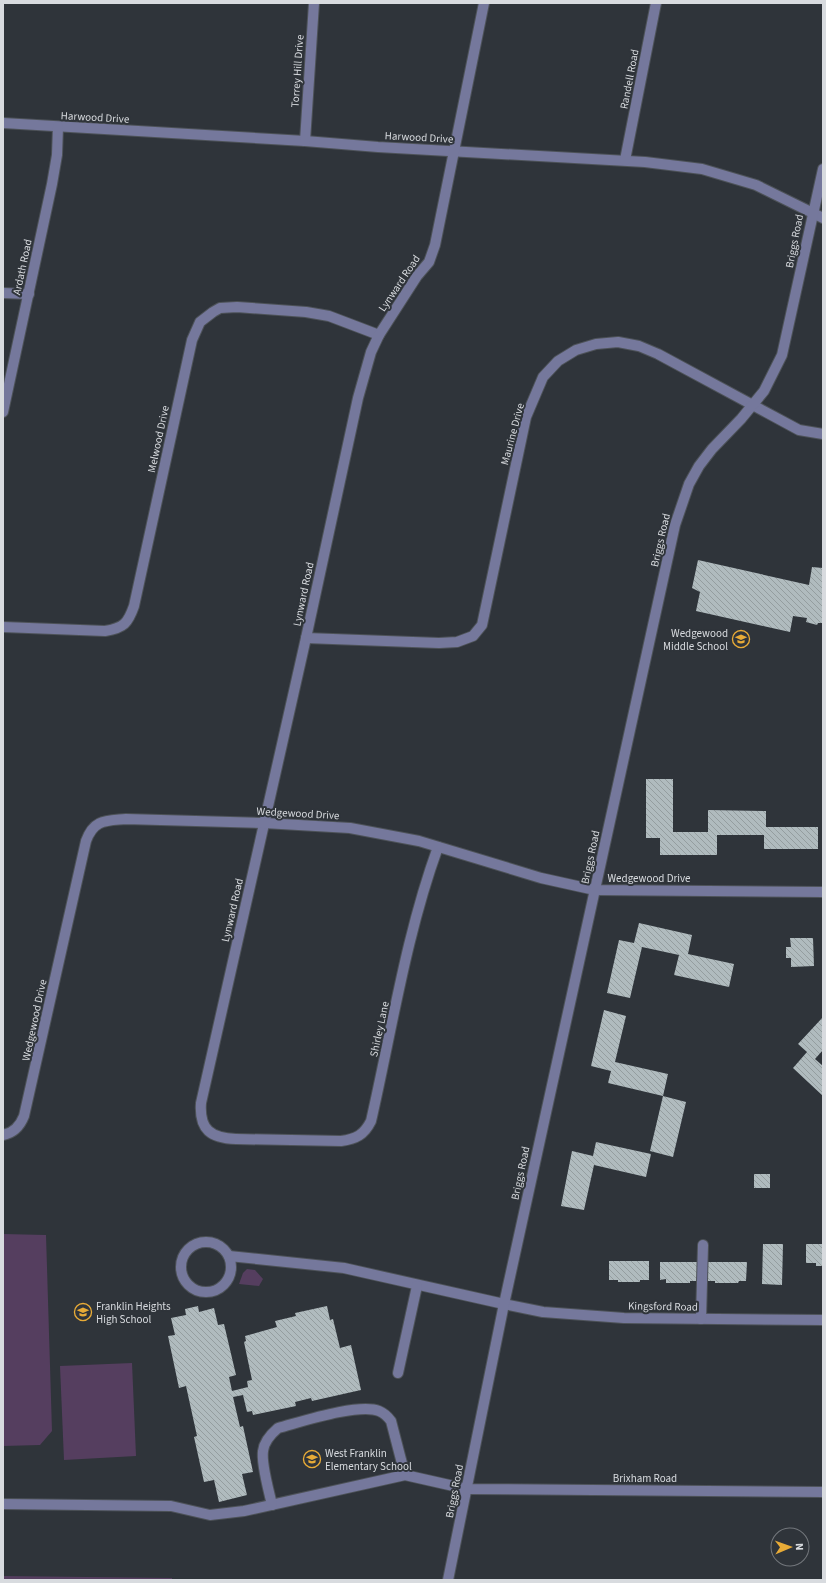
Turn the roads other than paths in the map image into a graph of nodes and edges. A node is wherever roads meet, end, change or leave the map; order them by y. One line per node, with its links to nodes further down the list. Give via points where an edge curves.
1 (314, 3): 6 (street, Torrey Hill Drive)
2 (484, 3): 7 (street, Lynward Road)
3 (656, 3): 8 (street, Randell Road)
4 (3, 123): 5 (street, Harwood Drive)
5 (58, 127): 6 (street, Harwood Drive); 13 (street, Ardath Road, via 52,184)
6 (305, 141): 7 (street, Harwood Drive)
7 (454, 151): 8 (street, Harwood Drive); 14 (street, Lynward Road, via 435,245 429,262)
8 (625, 160): 10 (street, Harwood Drive, via 702,169 756,185)
9 (823, 168): 10 (street, Briggs Road)
10 (812, 212): 11 (street, Harwood Drive); 15 (street, Briggs Road, via 782,355 764,391)
11 (823, 218)
12 (3, 293): 13 (street)
13 (29, 294): 16 (street, Ardath Road)
14 (379, 335): 18 (street, Melwood Drive, via 329,316 306,312 238,307 220,308 209,315 196,328 192,340 134,606 129,618 119,628 105,631); 19 (street, Lynward Road, via 358,398)
15 (753, 405): 17 (street, Maurine Drive, via 799,430); 19 (street, Maurine Drive, via 639,346 618,342 596,344 576,350 558,361 543,377 526,417 482,625 473,636 457,642 439,643); 22 (street, Briggs Road, via 699,466 680,508)
16 (3, 412)
17 (823, 434)
18 (3, 627)
19 (306, 638): 20 (street, Lynward Road)
20 (264, 823): 21 (street, Wedgewood Drive, via 350,828); 24 (street, Wedgewood Drive, via 126,819 104,821 89,832 24,1116 21,1125 14,1131); 25 (street, Lynward Road, via 200,1111 204,1126 215,1136 226,1139)
21 (438, 847): 22 (street, Wedgewood Drive, via 541,878); 25 (street, Shirley Lane, via 420,901 368,1127 353,1140)
22 (595, 890): 23 (street, Wedgewood Drive); 29 (street, Briggs Road)
23 (823, 892)
24 (3, 1134)
25 (280, 1140)
26 (703, 1245): 30 (street)
27 (229, 1256): 27 (street, via 218,1244 197,1244 182,1258 182,1275 186,1282 199,1292 216,1291 228,1280 231,1272); 28 (street, Kingsford Road, via 344,1268)
28 (417, 1286): 29 (street, Kingsford Road); 32 (street)
29 (504, 1304): 30 (street, Kingsford Road, via 543,1312 624,1318); 34 (street, Briggs Road)
30 (701, 1318): 31 (street, Kingsford Road)
31 (823, 1320)
32 (398, 1373)
33 (404, 1475): 34 (street, Brixham Road); 37 (street); 37 (street, via 391,1421 387,1416 379,1411 364,1409 343,1412 278,1428 271,1434 262,1452)
34 (467, 1489): 35 (street, Brixham Road); 38 (street, Briggs Road)
35 (823, 1492)
36 (3, 1504): 37 (street, via 171,1506 210,1515)
37 (272, 1505)
38 (448, 1580)

